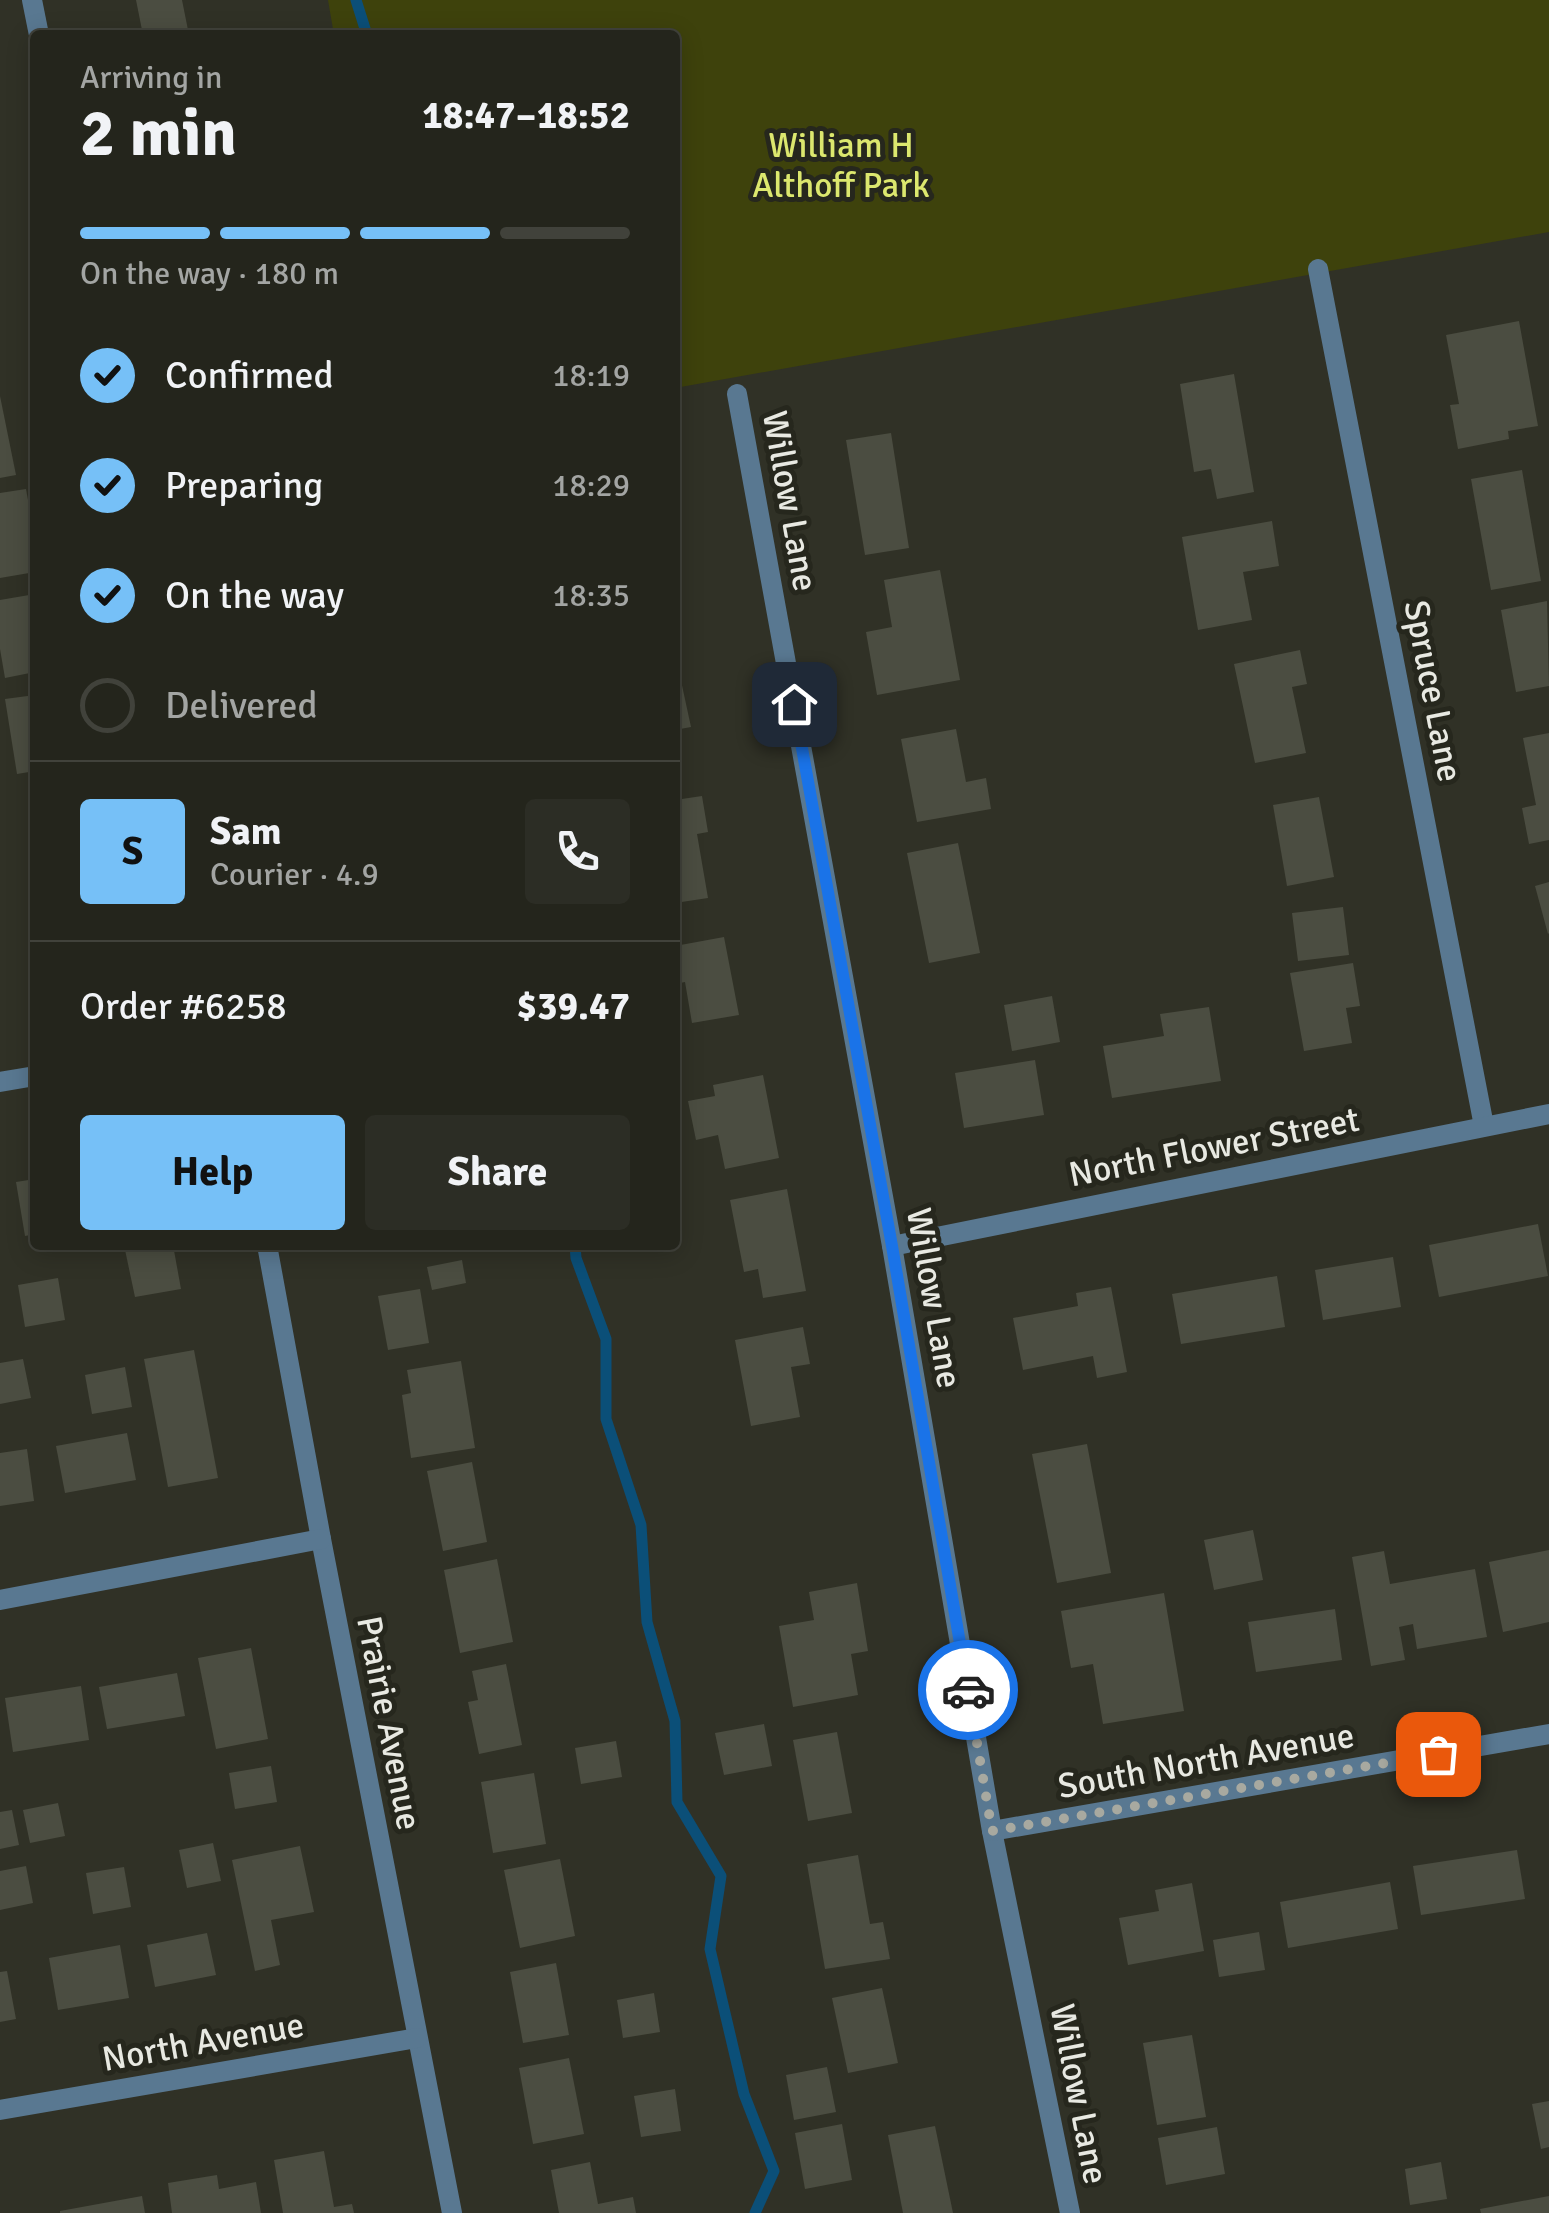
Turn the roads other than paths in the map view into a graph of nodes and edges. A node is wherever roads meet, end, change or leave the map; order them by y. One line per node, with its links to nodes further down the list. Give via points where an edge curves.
1 (32, 0): 2 (street)
2 (38, 30)
3 (1318, 268): 8 (street, Spruce Lane)
4 (737, 394): 9 (street, Willow Lane)
5 (30, 1077): 6 (street)
6 (0, 1082)
7 (1549, 1114): 8 (street, North Flower Street)
8 (1484, 1126): 9 (street, North Flower Street)
9 (892, 1246): 14 (street, Willow Lane)
10 (268, 1250): 11 (street, Prairie Avenue)
11 (320, 1539): 12 (street); 15 (street, Prairie Avenue)
12 (0, 1600)
13 (1549, 1734): 14 (street, South North Avenue)
14 (992, 1831): 18 (street, Willow Lane)
15 (417, 2038): 16 (street, North Avenue); 17 (street, Prairie Avenue)
16 (0, 2110)
17 (452, 2213)
18 (1070, 2213)

